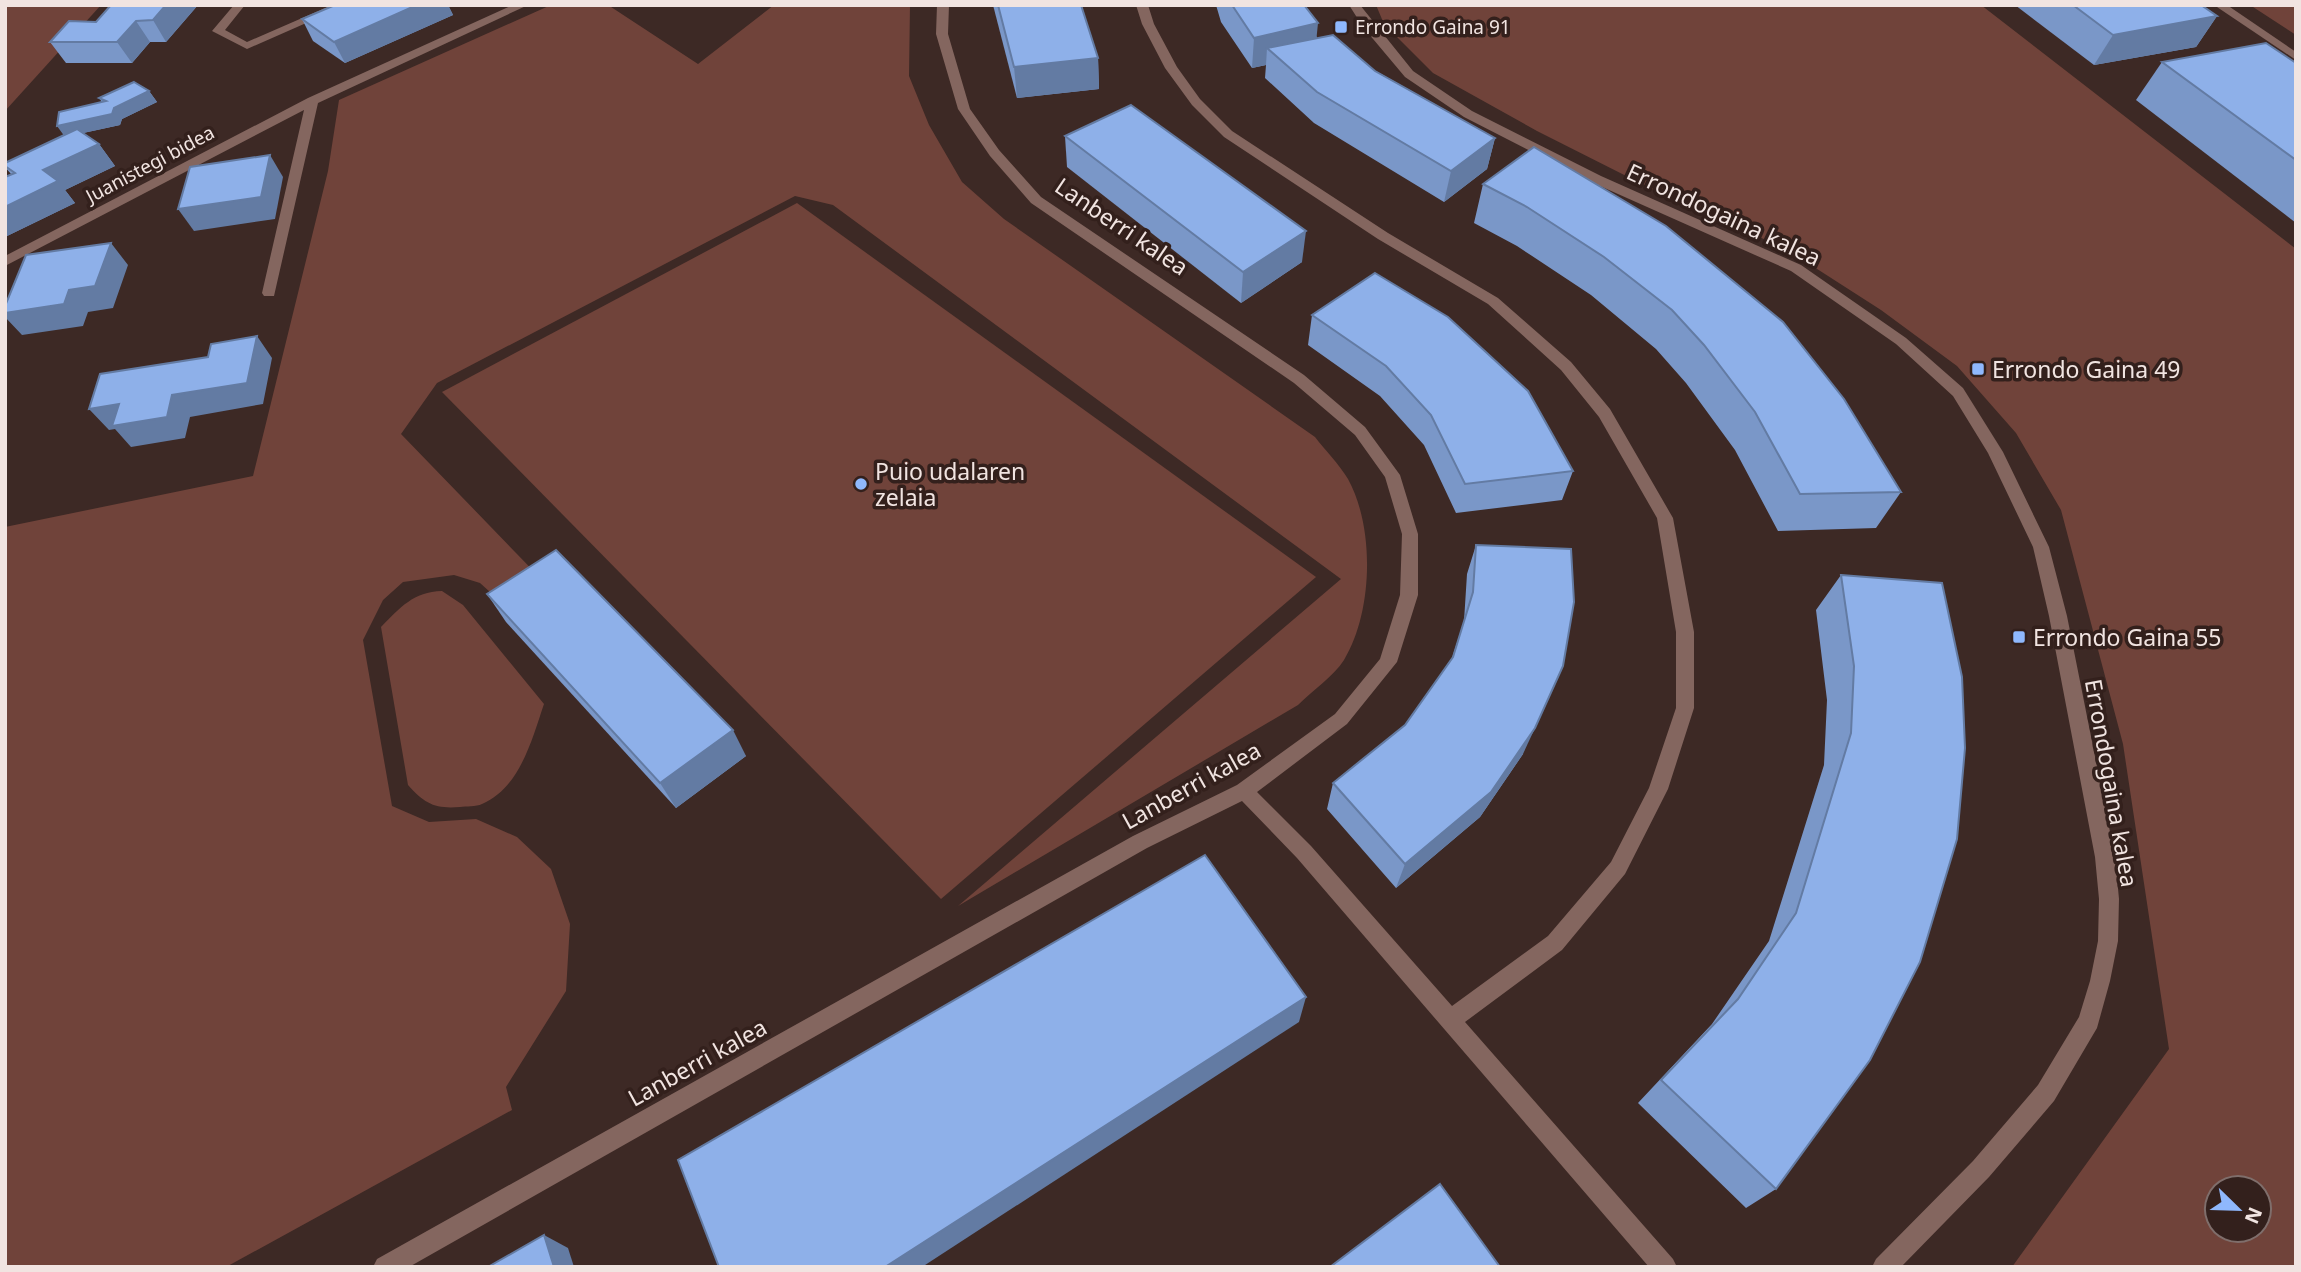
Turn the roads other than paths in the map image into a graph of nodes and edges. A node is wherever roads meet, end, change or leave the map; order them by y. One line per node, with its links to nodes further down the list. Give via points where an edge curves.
1 (240, 5): 2 (street, via 218,31 247,46)
2 (342, 5)
3 (523, 5): 9 (street, Juanistegi bidea)
4 (943, 5): 12 (street, Lanberri kalea, via 942,34 964,109 994,153 1036,200 1299,379 1360,432 1392,475 1410,534 1409,595 1388,662 1341,719)
5 (1142, 5): 13 (street, via 1171,68 1228,134 1493,302 1566,366 1605,413 1665,518 1685,632 1685,708 1658,789 1618,868 1555,943)
6 (1354, 5): 16 (street, Errondogaina kalea, via 1409,74 1468,114 1596,179 1796,268 1901,341 1958,392 1995,452 2042,547 2105,857 2108,927 2100,981 2089,1021 2046,1093 1981,1169)
7 (2219, 5): 8 (street)
8 (2296, 57)
9 (312, 101): 10 (street, Juanistegi bidea); 11 (street)
10 (5, 262)
11 (269, 293)
12 (1244, 791): 13 (street, via 1304,852); 14 (street, Lanberri kalea, via 1140,842)
13 (1449, 1021): 15 (street)
14 (385, 1267)
15 (1665, 1267)
16 (1884, 1267)

